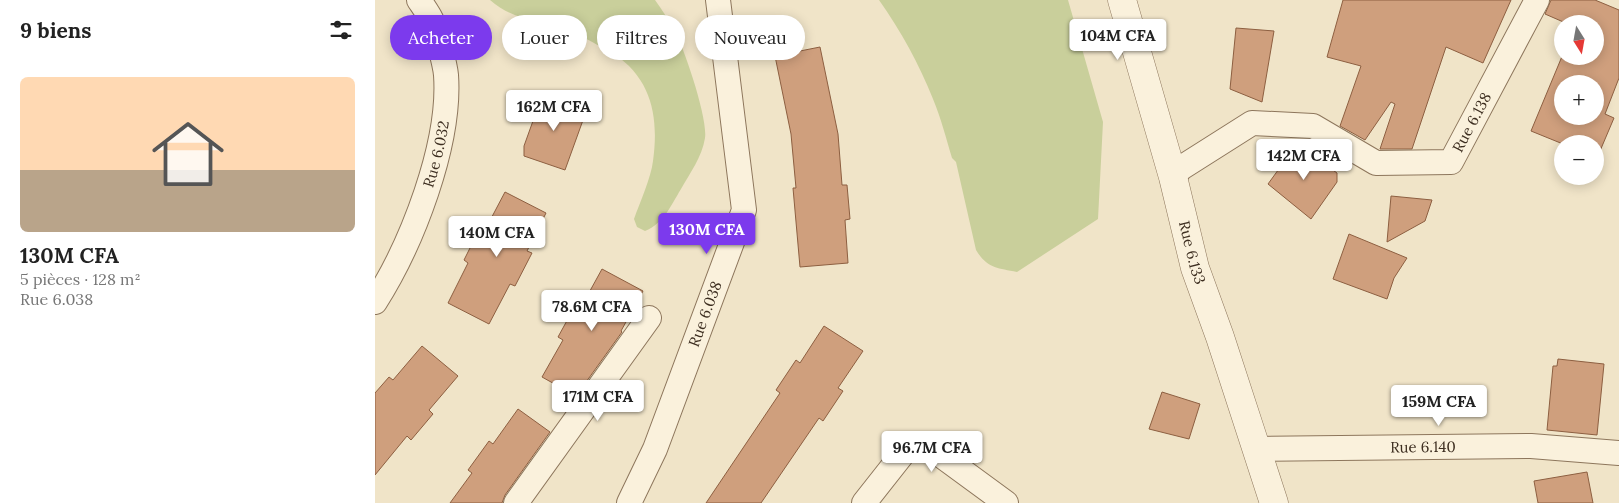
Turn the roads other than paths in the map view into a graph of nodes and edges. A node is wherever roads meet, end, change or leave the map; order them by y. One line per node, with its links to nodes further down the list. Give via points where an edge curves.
1 (419, 0): 6 (street, Rue 6.032, via 431,19 446,73 442,128 427,193 407,241)
2 (719, 0): 11 (street, Rue 6.038, via 745,210 655,449)
3 (1122, 0): 5 (street, Rue 6.133)
4 (1537, 0): 5 (street, Rue 6.138, via 1451,162 1376,163 1313,126 1252,123 1181,168)
5 (1173, 177): 8 (street, Rue 6.133, via 1195,268)
6 (375, 302)
7 (649, 318): 10 (street)
8 (1257, 449): 9 (street, Rue 6.140, via 1531,446); 14 (street, Rue 6.133)
9 (1619, 453)
10 (516, 503)
11 (629, 503)
12 (864, 503): 13 (street, via 905,451 918,447 931,448)
13 (1006, 503)
14 (1274, 503)

